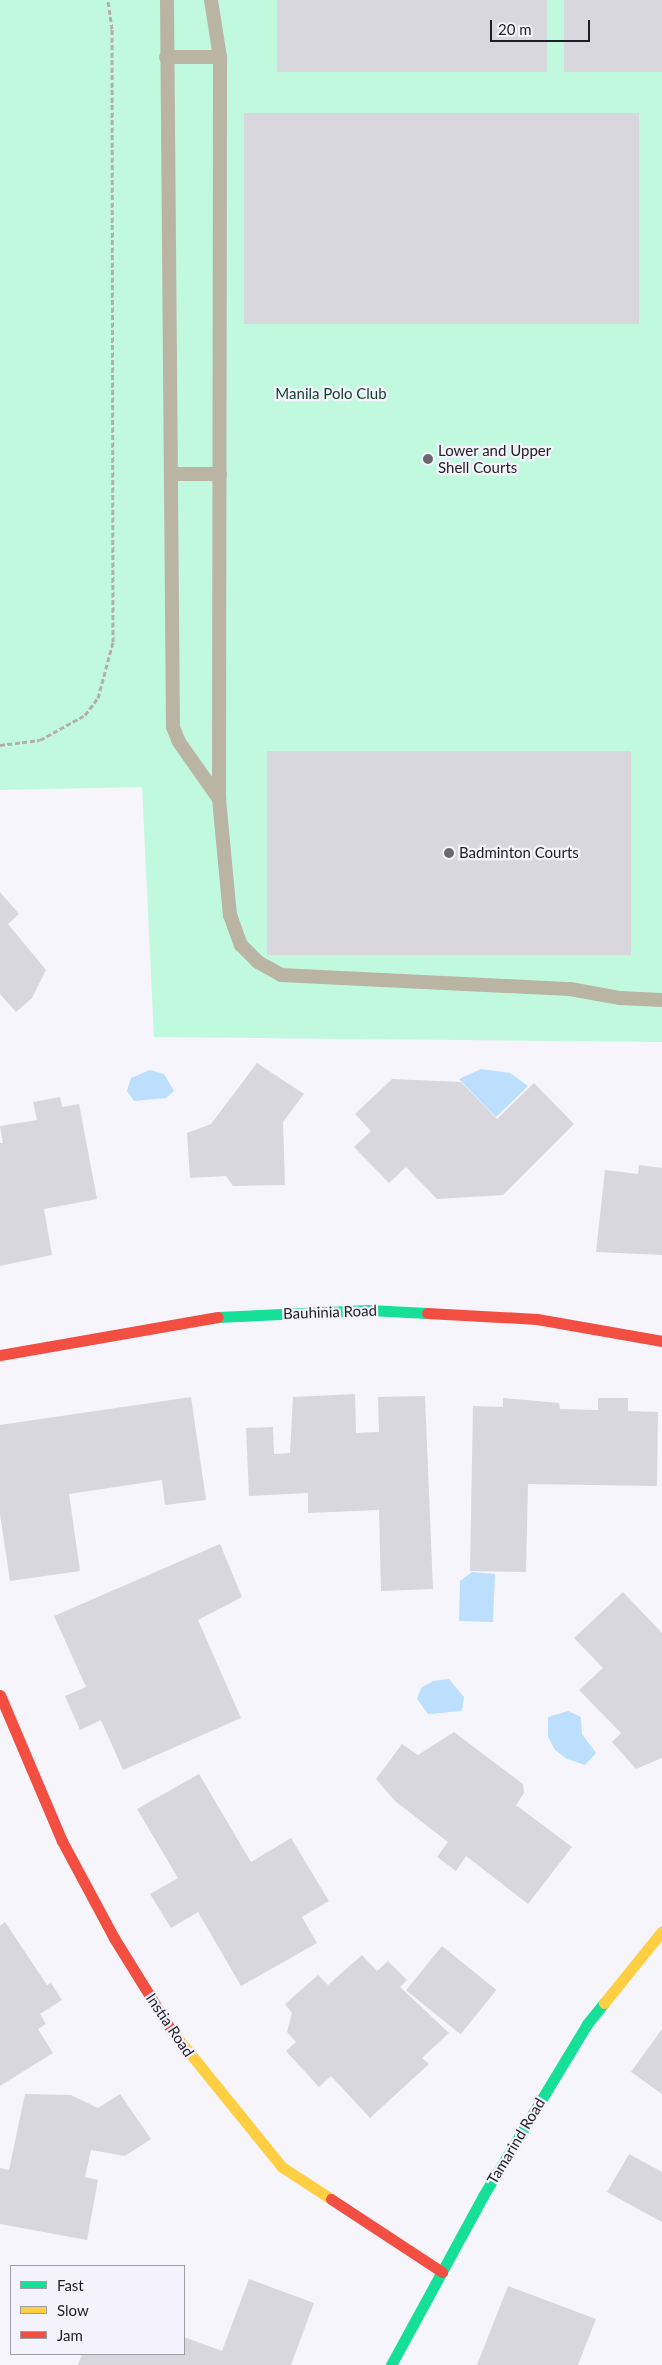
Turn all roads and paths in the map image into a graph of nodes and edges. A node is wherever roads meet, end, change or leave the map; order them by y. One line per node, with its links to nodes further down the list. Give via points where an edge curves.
1 (108, 0): 8 (path, via 112,39 113,642 98,698 85,714 40,740)
2 (167, 0): 4 (lane)
3 (210, 0): 5 (lane)
4 (166, 57): 5 (lane); 6 (lane)
5 (220, 57): 7 (lane)
6 (171, 474): 7 (lane); 9 (lane, via 173,727 179,742)
7 (220, 474): 9 (lane)
8 (0, 745)
9 (219, 799): 10 (lane, via 230,915 241,945 258,962 281,975 570,989 620,998)
10 (662, 1000)
11 (662, 1340): 12 (street, Bauhinia Road, via 537,1319 369,1310 224,1316)
12 (0, 1355)
13 (0, 1694): 15 (street, Instia Road, via 62,1841 110,1929 168,2026 220,2095 282,2167)
14 (662, 1931): 15 (street, Tamarind Road, via 587,2024)
15 (442, 2272): 16 (street, Tamarind Road)
16 (392, 2365)

